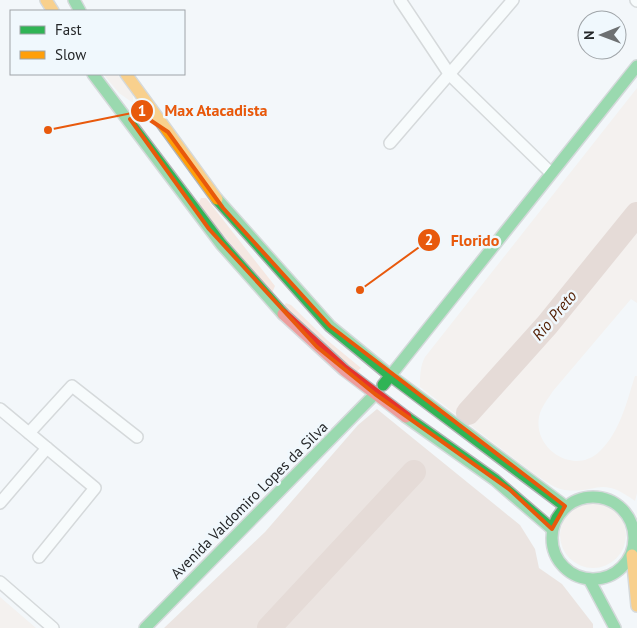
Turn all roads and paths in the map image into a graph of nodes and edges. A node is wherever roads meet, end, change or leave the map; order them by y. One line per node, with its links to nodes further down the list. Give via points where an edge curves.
1 (400, 0): 6 (street)
2 (513, 0): 6 (street)
3 (637, 66): 11 (main road, Avenida Valdomiro Lopes da Silva)
4 (94, 75): 7 (main road)
5 (127, 75): 8 (main road)
6 (450, 75): 9 (street); 11 (street)
7 (130, 119): 8 (main road, via 144,116); 10 (main road)
8 (168, 132): 12 (main road)
9 (390, 144)
10 (170, 173): 12 (main road, via 192,188); 13 (main road, via 209,229)
11 (551, 173): 14 (main road, Avenida Valdomiro Lopes da Silva)
12 (214, 194): 13 (main road)
13 (285, 297): 14 (main road); 15 (main road, via 317,347)
14 (391, 376): 15 (main road, Avenida Valdomiro Lopes da Silva); 21 (main road)
15 (375, 394): 23 (main road, via 509,489); 30 (main road, Avenida Valdomiro Lopes da Silva)
16 (0, 409): 17 (street)
17 (29, 433): 18 (street, via 72,386); 19 (street)
18 (137, 437)
19 (47, 448): 20 (street); 25 (street, via 95,488)
20 (0, 503)
21 (565, 506): 22 (main road, via 581,497 598,496 615,501); 23 (main road)
22 (636, 525): 24 (main road)
23 (552, 529): 26 (main road, via 552,546 559,562 572,574)
24 (632, 555): 26 (main road, via 621,569 606,578); 28 (main road)
25 (39, 557)
26 (589, 580): 31 (main road)
27 (0, 582): 29 (street)
28 (637, 606)
29 (53, 628)
30 (145, 628)
31 (615, 628)

